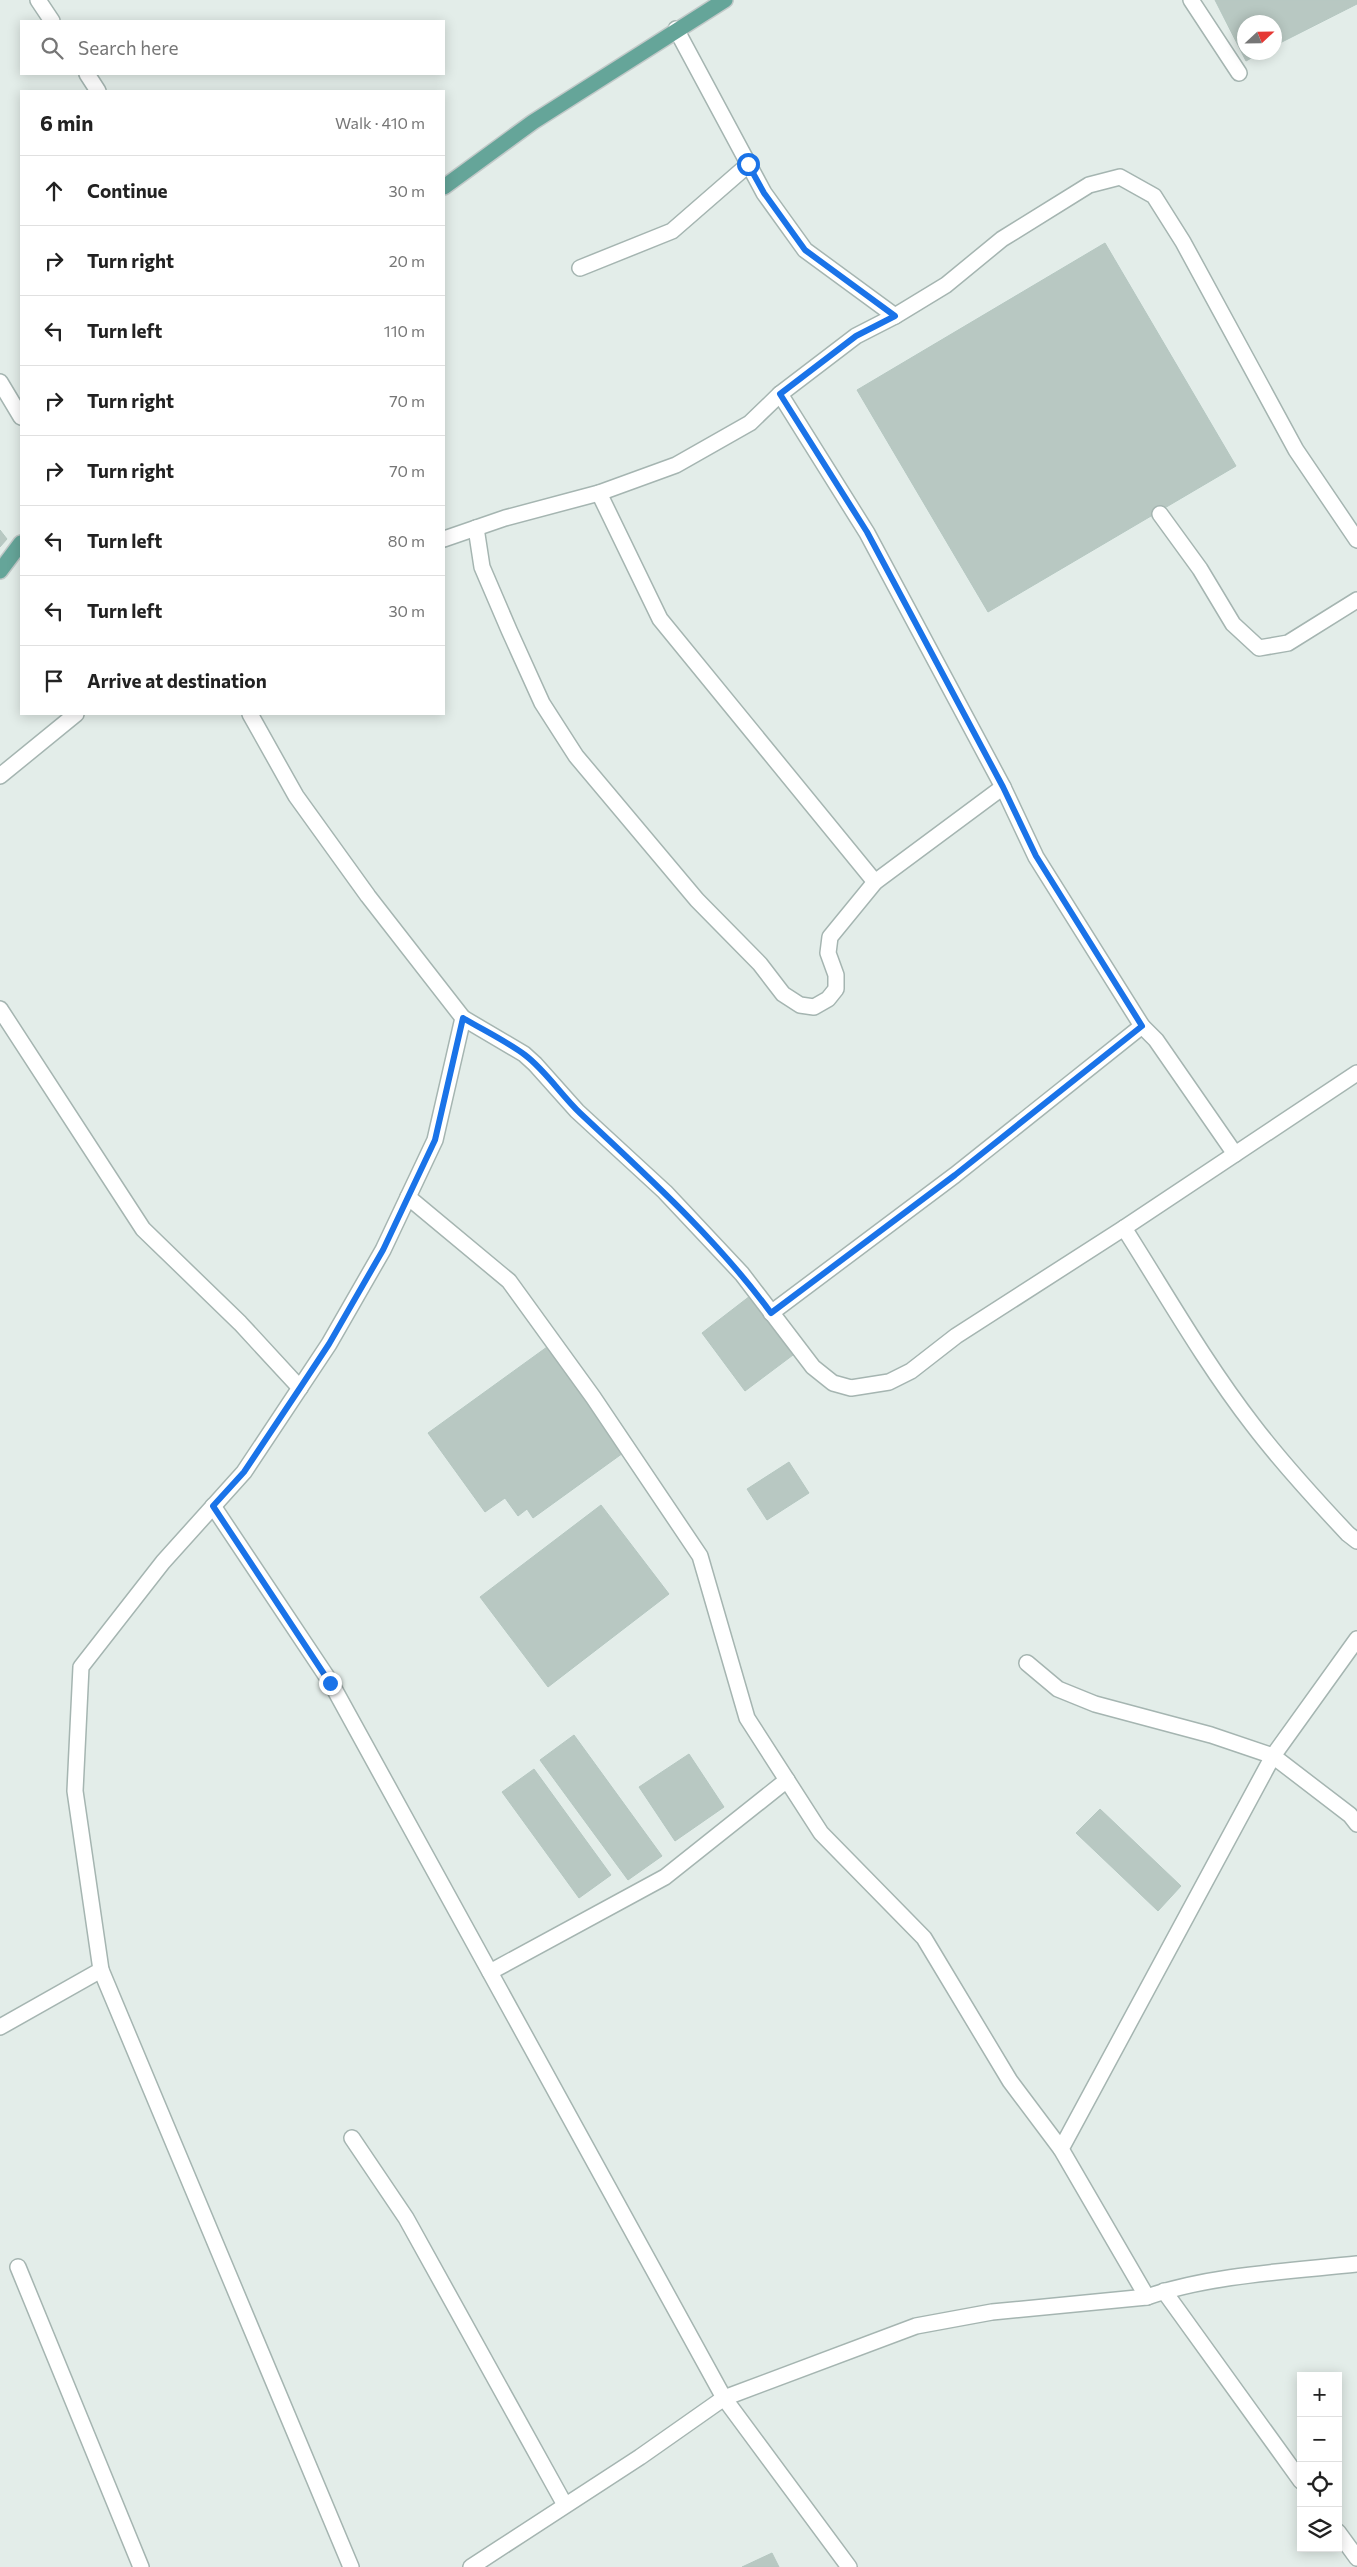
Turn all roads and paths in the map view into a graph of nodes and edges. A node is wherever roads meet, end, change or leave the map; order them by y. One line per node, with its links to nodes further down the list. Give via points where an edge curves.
1 (38, 0): 4 (street)
2 (724, 0): 5 (main road)
3 (1190, 0): 6 (street)
4 (51, 20)
5 (676, 29): 9 (street); 10 (main road, via 533,122)
6 (1239, 73)
7 (88, 75): 8 (street)
8 (97, 90)
9 (748, 164): 11 (street, via 672,231); 12 (street, via 764,193 805,250)
10 (445, 186)
11 (580, 268)
12 (895, 316): 14 (street, via 856,336); 20 (street, via 946,285 1002,239 1089,185 1120,177 1154,196 1184,242 1296,450)
13 (0, 382): 15 (street)
14 (780, 394): 16 (street, via 750,423 676,465); 27 (street, via 867,532)
15 (20, 415)
16 (599, 493): 18 (street); 28 (street, via 660,619)
17 (1160, 514): 23 (street, via 1200,569 1233,624 1259,648 1288,643)
18 (476, 528): 19 (street); 28 (street, via 482,567 508,630 542,703 576,756 783,994 800,1005 814,1007 828,999 836,989 836,975 828,952 830,937)
19 (445, 539)
20 (1357, 540)
21 (20, 544): 22 (main road)
22 (0, 570)
23 (1357, 600)
24 (75, 715): 26 (street)
25 (251, 715): 30 (street, via 296,796 368,896)
26 (0, 776)
27 (1003, 787): 28 (street); 31 (street, via 1036,856)
28 (875, 882)
29 (0, 1009): 37 (street, via 143,1229 240,1323)
30 (463, 1018): 34 (street, via 435,1140); 36 (street, via 524,1054 535,1064 578,1110 665,1192 742,1274)
31 (1142, 1026): 33 (street, via 1156,1040); 36 (street, via 955,1175)
32 (1357, 1072): 33 (street)
33 (1235, 1154): 35 (street)
34 (408, 1197): 37 (street, via 383,1250); 43 (street, via 509,1281 593,1397 700,1556 747,1718)
35 (1124, 1228): 36 (street, via 956,1336 911,1371 888,1382 851,1388 833,1383 813,1367); 39 (street, via 1222,1383 1253,1426)
36 (771, 1313)
37 (300, 1388): 38 (street, via 244,1472)
38 (213, 1506): 45 (street, via 163,1562 81,1667 75,1791); 46 (street, via 330,1683)
39 (1357, 1541)
40 (1357, 1639): 42 (street)
41 (1027, 1663): 42 (street, via 1058,1689 1095,1704 1155,1718)
42 (1273, 1756): 44 (street, via 1350,1815); 49 (street)
43 (787, 1780): 46 (street, via 665,1877); 49 (street, via 821,1832 924,1938 1010,2081)
44 (1357, 1824)
45 (101, 1970): 47 (street); 60 (street)
46 (490, 1972): 54 (street)
47 (0, 2027)
48 (352, 2138): 56 (street, via 406,2218)
49 (1061, 2149): 53 (street)
50 (1357, 2264): 52 (street, via 1260,2274)
51 (18, 2267): 59 (street)
52 (1164, 2291): 53 (street); 55 (street)
53 (1147, 2298): 54 (street, via 992,2312 916,2326)
54 (724, 2398): 56 (street); 62 (street)
55 (1297, 2475)
56 (564, 2505): 61 (street)
57 (1342, 2537): 58 (street)
58 (1357, 2558)
59 (141, 2567)
60 (351, 2567)
61 (471, 2567)
62 (849, 2567)

